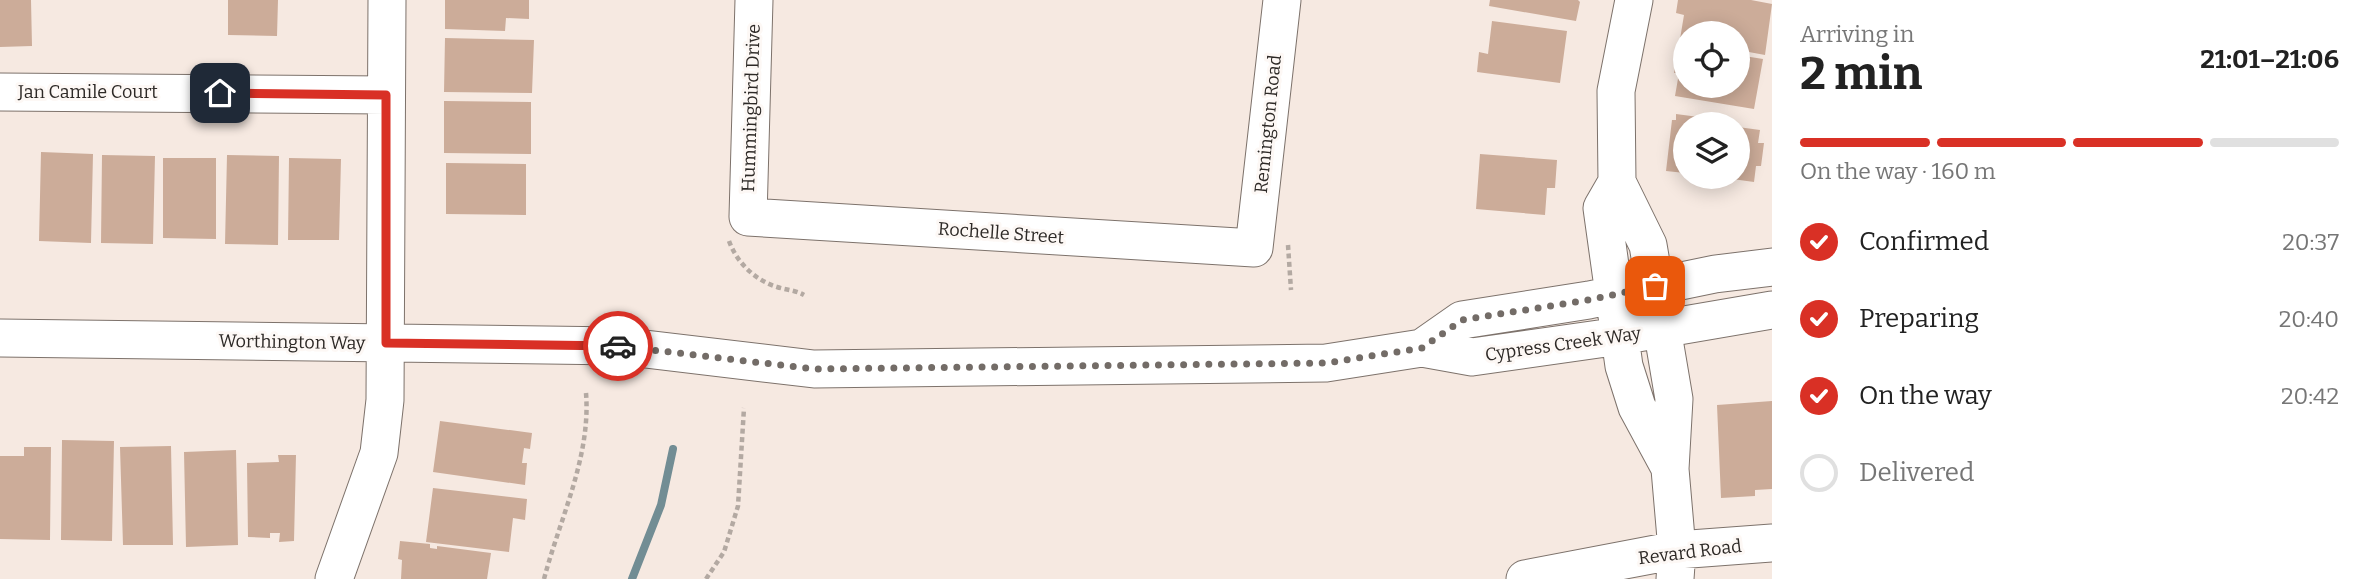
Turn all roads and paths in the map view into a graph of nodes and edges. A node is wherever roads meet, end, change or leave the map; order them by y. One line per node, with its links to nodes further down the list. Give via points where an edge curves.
1 (387, 0): 6 (street)
2 (754, 0): 8 (street, Hummingbird Drive)
3 (1282, 0): 9 (street, Remington Road)
4 (1634, 0): 7 (street, via 1616,91)
5 (0, 92): 6 (street, Jan Camile Court)
6 (386, 95): 18 (street)
7 (1617, 182): 11 (street, via 1648,245); 13 (street, via 1602,208)
8 (748, 217): 9 (street, Rochelle Street); 12 (path, via 721,222 743,267 776,287)
9 (1254, 248)
10 (1772, 267): 11 (street)
11 (1655, 286): 13 (street); 15 (street)
12 (804, 295)
13 (1614, 295): 16 (street); 19 (street, via 1462,320)
14 (1772, 310): 15 (street, Cypress Creek Way)
15 (1662, 329): 16 (street, Cypress Creek Way); 22 (street, via 1674,399)
16 (1620, 337): 19 (street, Cypress Creek Way, via 1472,357); 22 (street, via 1637,407)
17 (0, 338): 18 (street, Worthington Way)
18 (386, 343): 19 (street, Worthington Way, via 620,346 814,369 1326,363); 25 (street, via 379,453)
19 (1422, 348)
20 (586, 393): 26 (path, via 584,446)
21 (744, 408): 27 (path, via 738,506 723,552)
22 (1670, 469): 24 (street)
23 (1772, 543): 24 (street, Revard Road)
24 (1676, 565): 28 (street, Revard Road)
25 (334, 579)
26 (544, 579)
27 (706, 579)
28 (1525, 579)

